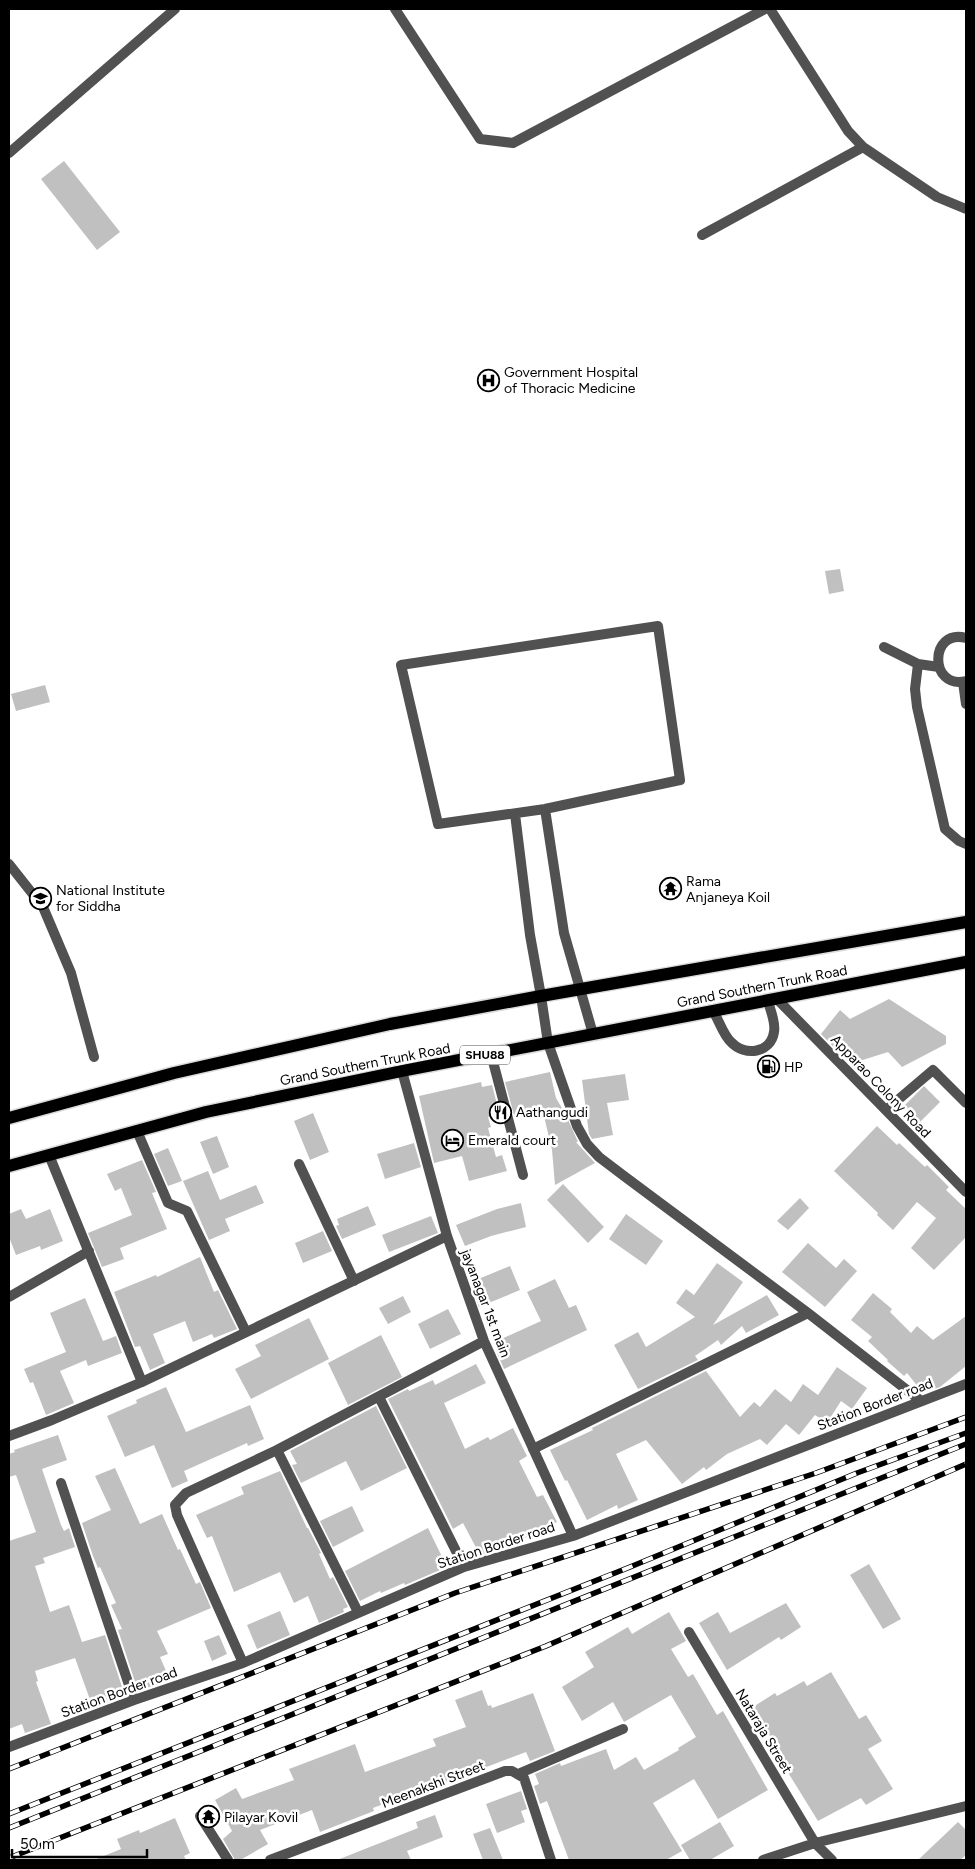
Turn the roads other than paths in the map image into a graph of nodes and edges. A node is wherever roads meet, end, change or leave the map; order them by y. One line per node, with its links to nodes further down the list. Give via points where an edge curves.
1 (175, 9): 6 (street)
2 (395, 9): 3 (street, via 480,139 513,143)
3 (765, 9)
4 (770, 9): 5 (street, via 848,131)
5 (863, 147): 7 (street, via 937,197); 8 (street)
6 (9, 152)
7 (966, 209)
8 (702, 234)
9 (966, 638): 12 (street, via 955,638 942,646)
10 (884, 647): 11 (street)
11 (918, 664): 12 (street); 17 (street, via 917,707 945,828)
12 (939, 667): 13 (street, via 949,679)
13 (964, 681): 14 (street)
14 (966, 704)
15 (545, 809): 16 (street); 16 (street, via 680,780 658,626 401,665 438,824); 21 (street, via 564,933)
16 (515, 814): 22 (street)
17 (966, 844)
18 (9, 864): 28 (street, via 44,907 71,973)
19 (966, 922): 21 (main road, Grand Southern Trunk Road)
20 (966, 962): 23 (main road, Grand Southern Trunk Road / SHU88)
21 (580, 990): 22 (main road, Grand Southern Trunk Road); 25 (street)
22 (541, 996): 26 (street); 32 (main road, Grand Southern Trunk Road, via 390,1024 174,1073)
23 (772, 1000): 24 (main road, Grand Southern Trunk Road / SHU88); 24 (street, via 775,1029 772,1040 754,1052 743,1050 731,1042); 31 (street, Apparao Colony Road)
24 (713, 1011): 25 (main road, Grand Southern Trunk Road / SHU88)
25 (593, 1034): 26 (main road, Grand Southern Trunk Road / SHU88)
26 (548, 1043): 27 (main road, Grand Southern Trunk Road / SHU88); 43 (street, via 577,1126 587,1144)
27 (491, 1054): 29 (main road, Grand Southern Trunk Road / SHU88); 37 (street)
28 (94, 1057)
29 (402, 1071): 33 (main road, Grand Southern Trunk Road / SHU88, via 206,1112); 39 (street, jayanagar 1st main)
30 (966, 1103): 31 (street, via 933,1070)
31 (886, 1110): 38 (street, Apparao Colony Road)
32 (9, 1118)
33 (137, 1131): 34 (main road, Grand Southern Trunk Road / SHU88); 44 (street, via 168,1203 187,1211)
34 (49, 1155): 36 (main road, Grand Southern Trunk Road / SHU88); 40 (street)
35 (299, 1164): 41 (street)
36 (9, 1166)
37 (523, 1175)
38 (966, 1192)
39 (447, 1236): 41 (street); 45 (street, jayanagar 1st main)
40 (88, 1251): 42 (street); 46 (street)
41 (354, 1280): 44 (street)
42 (9, 1297)
43 (808, 1313): 49 (street); 51 (street)
44 (246, 1332): 46 (street)
45 (484, 1342): 48 (street); 51 (street, jayanagar 1st main)
46 (142, 1382): 50 (street)
47 (966, 1384): 49 (street, Station Border road)
48 (379, 1397): 52 (street); 55 (street)
49 (921, 1401): 54 (street, Station Border road)
50 (9, 1436)
51 (533, 1449): 54 (street, jayanagar 1st main)
52 (277, 1450): 56 (street); 58 (street, via 186,1493 175,1505)
53 (60, 1483): 59 (street)
54 (572, 1536): 55 (street, Station Border road)
55 (464, 1567): 56 (street, Station Border road)
56 (358, 1612): 58 (street, Station Border road)
57 (689, 1632): 65 (street, Nataraja Street)
58 (243, 1663): 59 (street, Station Border road)
59 (134, 1700): 61 (street, Station Border road)
60 (623, 1729): 62 (street)
61 (9, 1747)
62 (518, 1774): 67 (street, Meenakshi Street, via 505,1771); 68 (street, via 524,1778)
63 (964, 1810): 65 (street)
64 (200, 1816): 66 (street)
65 (815, 1843): 69 (street); 70 (street, Nataraja Street)
66 (228, 1860)
67 (270, 1860)
68 (551, 1860)
69 (763, 1860)
70 (832, 1860)

